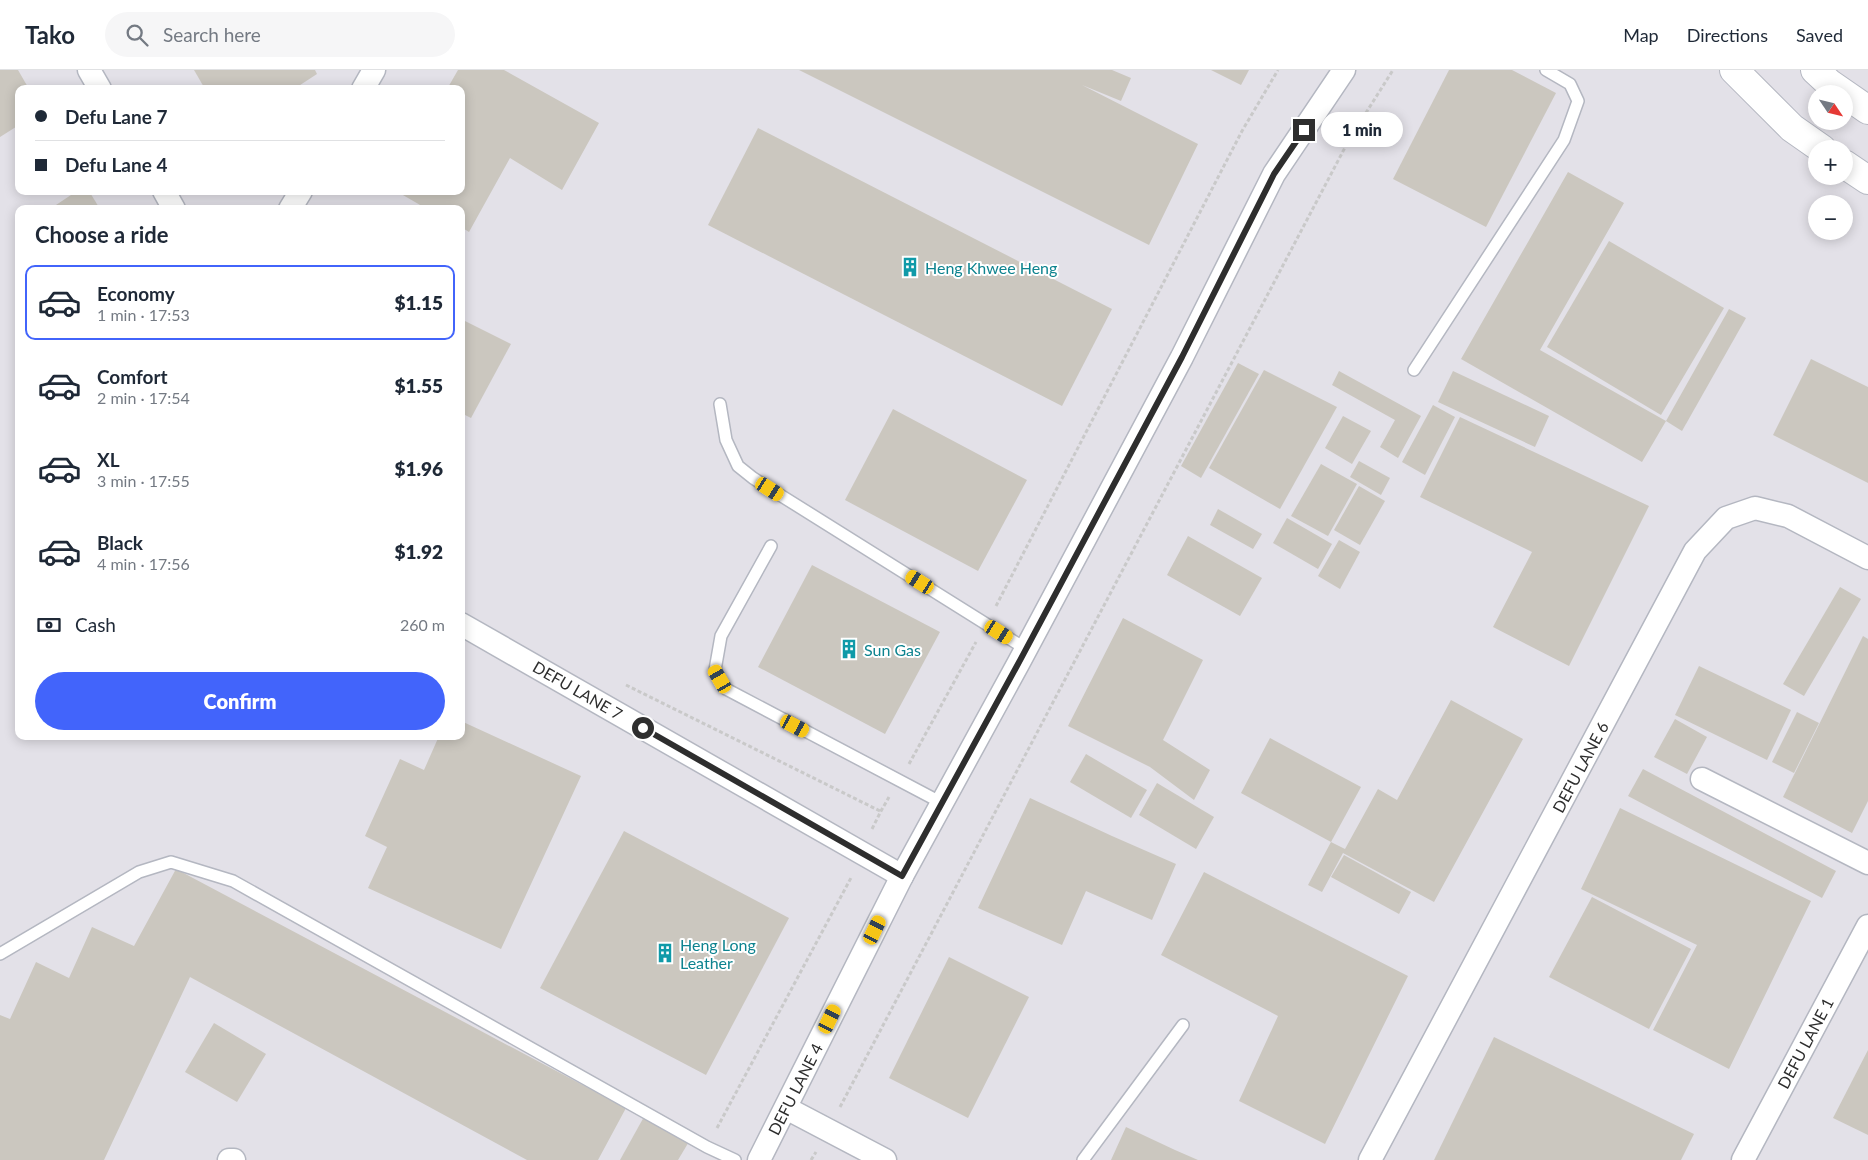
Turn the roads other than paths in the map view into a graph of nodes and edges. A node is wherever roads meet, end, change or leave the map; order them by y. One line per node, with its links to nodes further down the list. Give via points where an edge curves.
1 (89, 70): 7 (street)
2 (374, 70): 8 (street)
3 (1344, 70): 18 (street, DEFU LANE 4, via 1274,174 1182,357)
4 (1546, 70): 13 (lane, via 1570,84 1578,100 1564,140)
5 (1734, 70): 10 (main road, via 1792,128)
6 (1816, 70): 9 (main road)
7 (98, 85)
8 (365, 85)
9 (1868, 110)
10 (1809, 140)
11 (1853, 170): 12 (main road)
12 (1868, 180)
13 (1414, 370)
14 (720, 404): 18 (lane, via 726,440 738,466)
15 (772, 546): 20 (lane, via 721,636 715,670 726,689)
16 (1868, 558): 33 (street, DEFU LANE 6, via 1788,516 1755,508 1726,518 1695,550)
17 (465, 626): 22 (street, DEFU LANE 7)
18 (1026, 649): 20 (street, DEFU LANE 4)
19 (1702, 779): 21 (street)
20 (942, 803): 22 (street, DEFU LANE 4)
21 (1868, 863)
22 (902, 876): 26 (street, DEFU LANE 4)
23 (1868, 926): 34 (street, DEFU LANE 1)
24 (0, 954): 29 (lane, via 139,872 171,862 234,881)
25 (1183, 1025): 32 (lane)
26 (786, 1108): 30 (street, DEFU LANE 4); 31 (street)
27 (229, 1160): 28 (street)
28 (234, 1160)
29 (735, 1160)
30 (759, 1160)
31 (884, 1160)
32 (1083, 1160)
33 (1370, 1160)
34 (1743, 1160)

